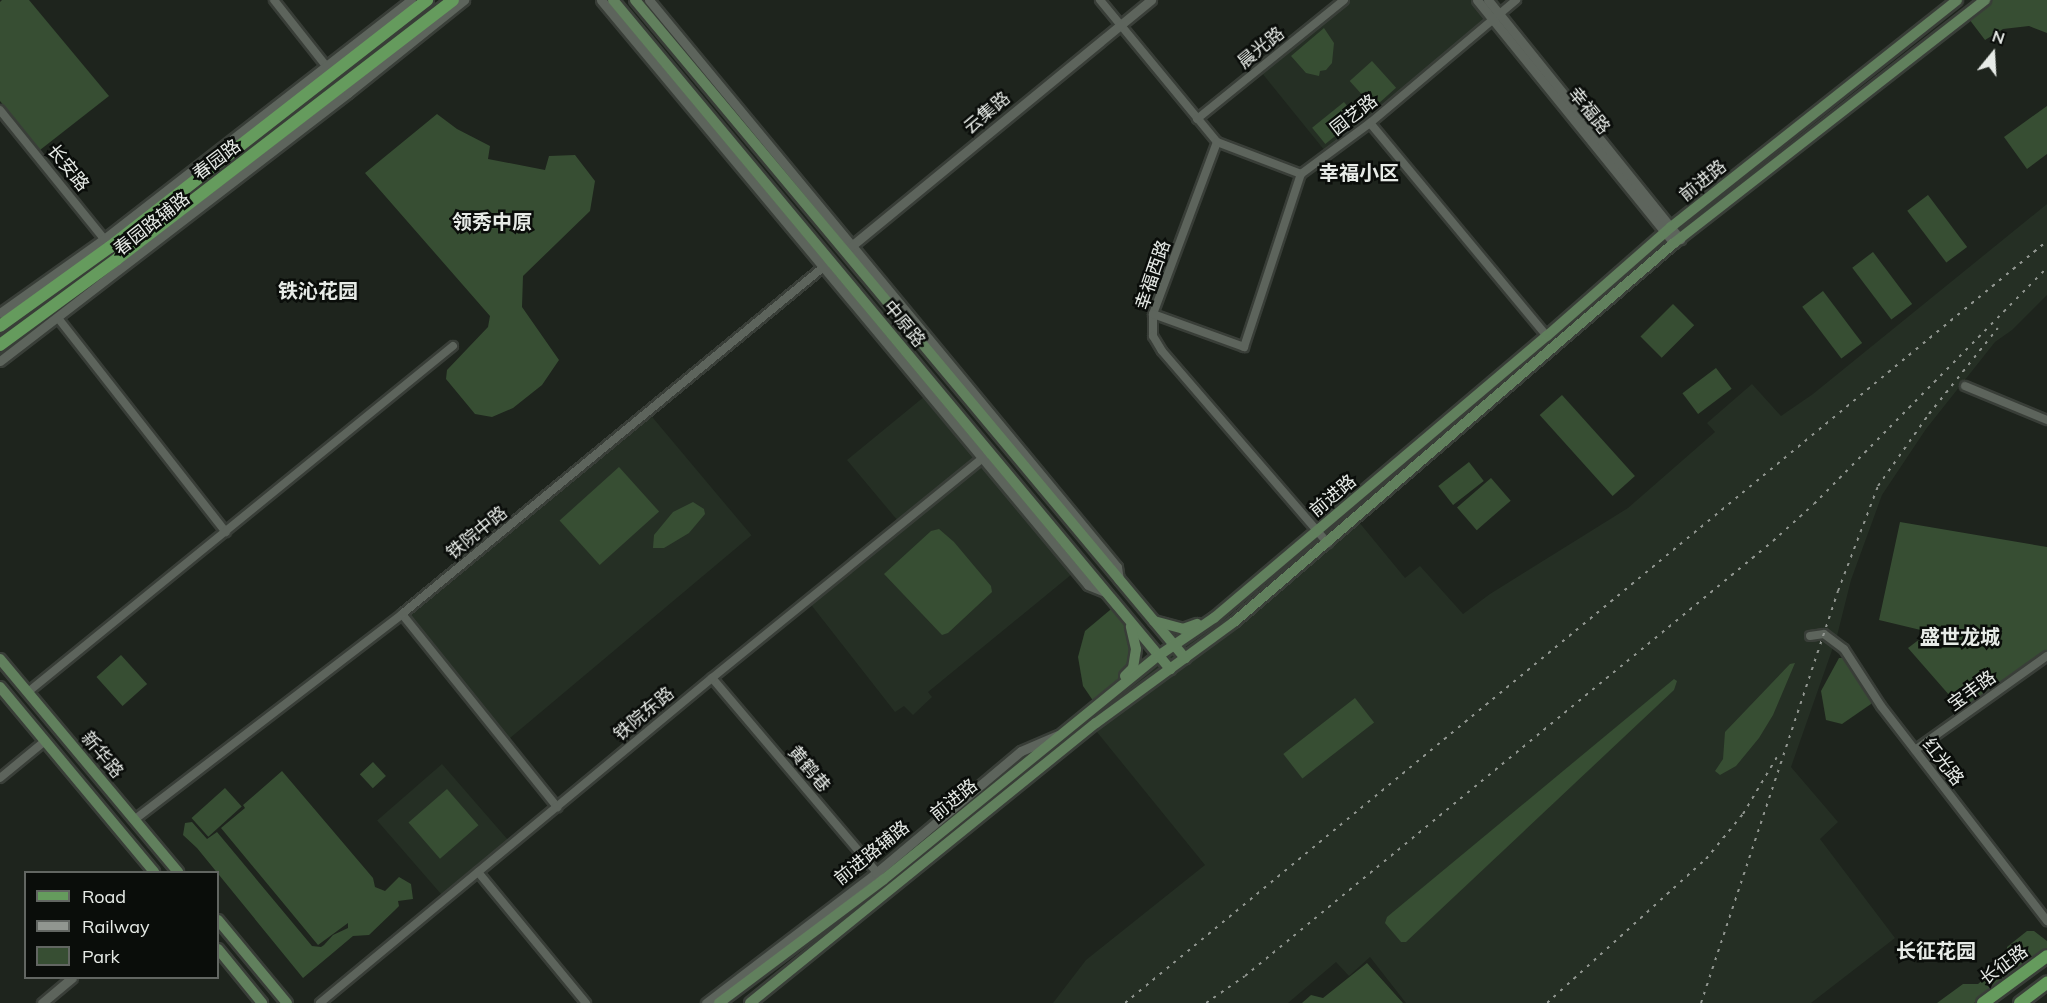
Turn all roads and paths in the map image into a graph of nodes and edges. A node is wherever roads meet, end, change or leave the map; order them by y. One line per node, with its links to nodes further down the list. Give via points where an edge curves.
1 (274, 0): 20 (street)
2 (411, 0): 20 (street)
3 (427, 0): 20 (main road, 春园路)
4 (453, 0): 32 (main road, 春园路)
5 (464, 0): 32 (street, 春园路辅路)
6 (601, 0): 30 (street)
7 (613, 0): 30 (main road, 中原路)
8 (635, 0): 29 (main road, 中原路)
9 (649, 0): 29 (street)
10 (1100, 0): 19 (street)
11 (1151, 0): 19 (street, 云集路)
12 (1344, 0): 22 (street, 晨光路)
13 (1477, 0): 18 (street, 幸福路)
14 (1488, 0): 18 (street, 幸福路)
15 (1516, 0): 18 (street, 园艺路)
16 (1957, 0): 26 (main road, 前进路)
17 (1985, 0): 27 (main road, 前进路)
18 (1497, 17): 23 (street, 园艺路); 26 (street, 幸福路)
19 (1120, 25): 22 (street); 29 (street, 云集路)
20 (330, 71): 28 (main road, 春园路)
21 (0, 110): 28 (street, 长安路)
22 (1197, 119): 24 (street)
23 (1370, 123): 25 (street, 园艺路); 35 (street)
24 (1216, 142): 25 (street); 33 (street, 幸福西路)
25 (1301, 174): 33 (street, via 1244,347)
26 (1668, 230): 27 (street, 幸福路); 35 (main road, 前进路)
27 (1677, 241): 44 (main road, 前进路)
28 (107, 243): 31 (street, 春园路辅路); 34 (main road, 春园路)
29 (849, 248): 47 (main road, 中原路)
30 (826, 264): 41 (main road, 中原路); 45 (street, 铁院中路)
31 (0, 313)
32 (54, 313): 36 (main road, 春园路); 38 (street, 春园路辅路); 43 (street)
33 (1153, 314): 42 (street, 幸福西路, via 1153,336 1162,351)
34 (0, 326)
35 (1547, 336): 42 (main road, 前进路)
36 (0, 345)
37 (453, 346): 43 (street)
38 (0, 361)
39 (1965, 386): 40 (street)
40 (2047, 420)
41 (986, 455): 48 (main road, 中原路); 56 (street, 铁院东路)
42 (1317, 531): 44 (street, 幸福西路); 46 (main road, 前进路)
43 (226, 532): 58 (street)
44 (1328, 543): 53 (main road, 前进路)
45 (402, 614): 63 (street); 64 (street, 铁院中路)
46 (1214, 618): 47 (main road, via 1183,629); 50 (main road, 前进路)
47 (1154, 621): 50 (main road, 中原路)
48 (1131, 623): 51 (main road, 中原路); 59 (main road, via 1136,649 1133,668)
49 (1810, 636): 61 (street, 红光路, via 1824,634 1844,649)
50 (1173, 644): 51 (main road, 前进路); 53 (main road, 中原路)
51 (1158, 656): 55 (main road, 中原路); 59 (main road, 前进路)
52 (2047, 656): 61 (street, 宝丰路)
53 (1185, 658): 55 (main road, 前进路)
54 (0, 659): 58 (main road, 新华路)
55 (1170, 669): 82 (main road, 前进路, via 1096,723)
56 (712, 678): 63 (street, 铁院东路); 68 (street, 黄鹤巷)
57 (0, 687): 60 (main road, 新华路)
58 (28, 692): 64 (main road, 新华路)
59 (1107, 695): 68 (main road, 前进路)
60 (45, 741): 62 (street); 65 (main road, 新华路)
61 (1915, 750): 70 (street, 红光路)
62 (0, 778)
63 (556, 807): 67 (street, 铁院东路)
64 (134, 820): 66 (main road, 新华路)
65 (152, 871)
66 (176, 871)
67 (478, 872): 78 (street, 铁院东路); 79 (street)
68 (880, 876): 80 (street, 前进路辅路); 81 (main road, 前进路)
69 (219, 921): 77 (main road)
70 (2047, 921)
71 (219, 950): 76 (main road)
72 (2047, 956): 83 (main road, 长征路)
73 (71, 979): 75 (street)
74 (2047, 983): 84 (main road)
75 (42, 1003)
76 (262, 1003)
77 (287, 1003)
78 (320, 1003)
79 (586, 1003)
80 (706, 1003)
81 (718, 1003)
82 (750, 1003)
83 (1983, 1003)
84 (2020, 1003)

